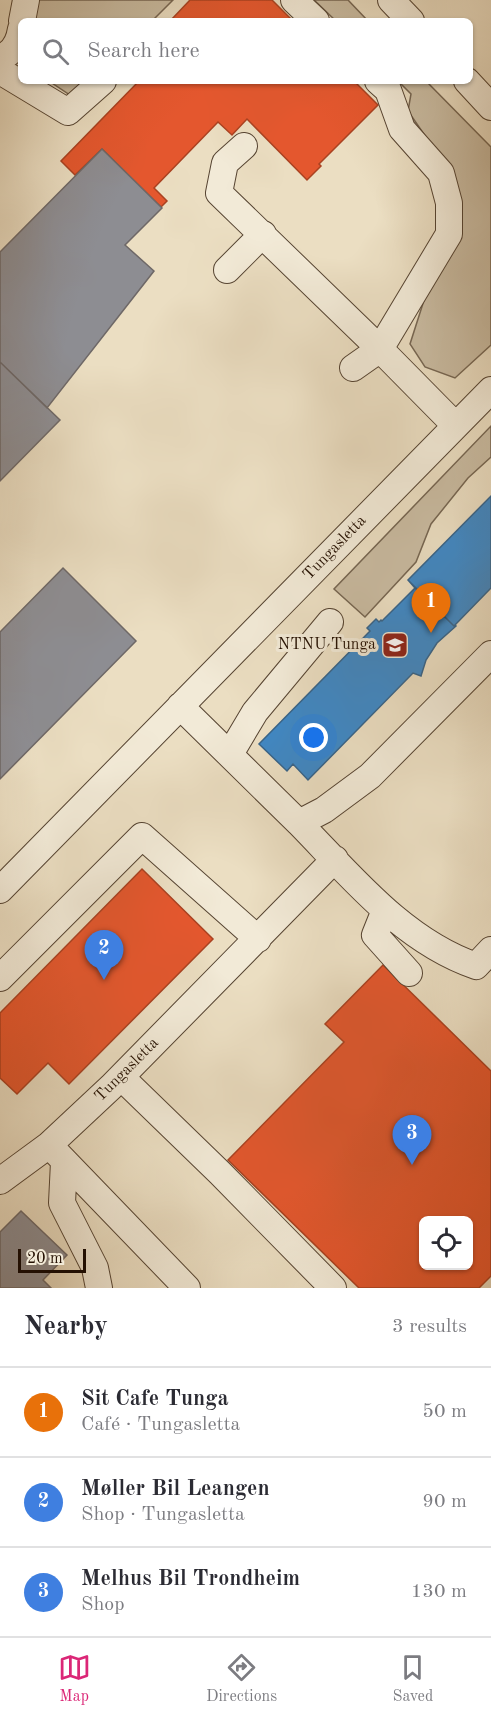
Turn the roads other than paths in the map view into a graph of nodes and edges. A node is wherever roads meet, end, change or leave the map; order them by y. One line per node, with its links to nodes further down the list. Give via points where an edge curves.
1 (26, 0): 4 (street)
2 (294, 0): 5 (street)
3 (391, 0): 6 (street)
4 (23, 18)
5 (313, 18)
6 (408, 18)
7 (18, 41): 8 (street, via 7,55)
8 (0, 57)
9 (0, 70): 10 (street)
10 (18, 81)
11 (23, 84): 12 (street, via 68,112)
12 (100, 84)
13 (381, 84): 19 (street, via 388,90 402,129 441,173 449,203 449,234)
14 (470, 84): 15 (street)
15 (491, 107)
16 (244, 146): 17 (street, via 225,162 219,193)
17 (263, 234): 18 (street); 19 (street)
18 (227, 270)
19 (380, 349): 20 (street); 22 (street)
20 (353, 368)
21 (491, 390): 22 (street, Tungasletta)
22 (455, 425): 25 (street, Tungasletta)
23 (330, 622): 26 (street, via 255,712)
24 (491, 654): 27 (street, via 370,776)
25 (180, 706): 26 (street); 29 (street, Tungasletta)
26 (230, 754): 27 (street)
27 (299, 823): 28 (street)
28 (335, 859): 30 (street); 31 (street, Tungasletta)
29 (0, 890)
30 (385, 910): 32 (street, via 459,960 476,966); 33 (street, via 375,935)
31 (258, 939): 34 (street, via 142,836); 35 (street, Tungasletta)
32 (491, 950)
33 (409, 973)
34 (0, 978)
35 (121, 1077): 36 (street, Tungasletta); 40 (street)
36 (57, 1153): 37 (street, Tungasletta); 38 (street); 39 (street, via 62,1203 95,1268)
37 (0, 1181)
38 (179, 1286)
39 (99, 1288)
40 (333, 1288)

